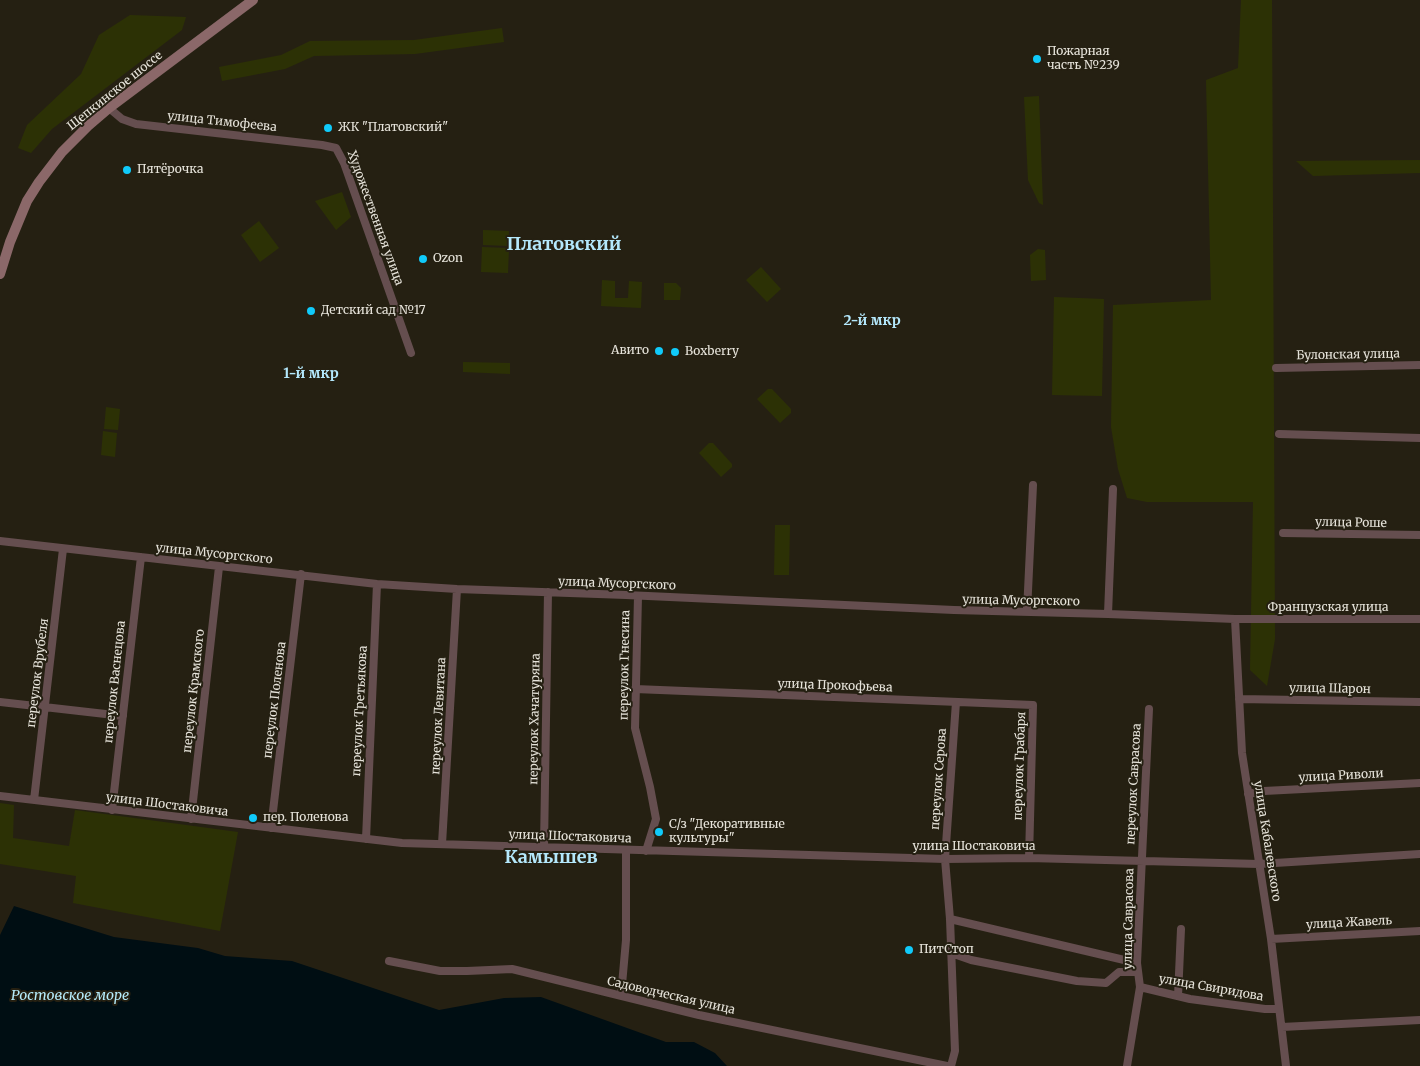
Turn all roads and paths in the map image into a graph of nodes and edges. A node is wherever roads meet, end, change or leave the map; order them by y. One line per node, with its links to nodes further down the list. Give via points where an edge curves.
1 (253, 0): 2 (main road, Щепкинское шоссе)
2 (109, 108): 3 (street, улица Тимофеева, via 122,119 136,124); 4 (main road, Щепкинское шоссе, via 50,166 35,188 17,223)
3 (336, 148): 5 (street, Художественная улица)
4 (0, 274)
5 (411, 353)
6 (1420, 365): 7 (street, Булонская улица)
7 (1276, 368)
8 (1279, 434): 9 (street)
9 (1420, 438)
10 (1033, 486): 23 (street)
11 (1113, 489): 24 (street)
12 (1282, 533): 13 (street, улица Роше)
13 (1420, 535)
14 (0, 541): 15 (street, улица Мусоргского)
15 (63, 549): 16 (street, улица Мусоргского); 33 (street, переулок Врубеля)
16 (141, 557): 17 (street, улица Мусоргского); 35 (street, переулок Васнецова)
17 (219, 567): 18 (street, улица Мусоргского); 41 (street, переулок Крамского)
18 (301, 574): 19 (street, улица Мусоргского); 42 (street, переулок Поленова)
19 (377, 584): 20 (street, улица Мусоргского); 43 (street, переулок Третьякова)
20 (458, 590): 21 (street, улица Мусоргского); 44 (street, переулок Левитана)
21 (548, 592): 22 (street, улица Мусоргского); 45 (street, переулок Хачатуряна)
22 (638, 596): 23 (street, улица Мусоргского); 27 (street, переулок Гнесина)
23 (1027, 612): 24 (street, улица Мусоргского)
24 (1108, 614): 25 (street, улица Мусоргского)
25 (1235, 619): 26 (street, Французская улица); 28 (street, улица Кабалевского)
26 (1420, 619)
27 (635, 689): 30 (street, улица Прокофьева); 47 (street, переулок Гнесина, via 635,728 656,819)
28 (1239, 699): 31 (street, улица Шарон); 37 (street, улица Кабалевского)
29 (0, 702): 33 (street)
30 (956, 702): 32 (street, улица Прокофьева); 50 (street, переулок Серова)
31 (1420, 702)
32 (1033, 706): 49 (street, переулок Грабаря)
33 (45, 708): 35 (street); 39 (street, переулок Врубеля)
34 (1150, 709): 51 (street, переулок Саврасова)
35 (123, 716): 40 (street, переулок Васнецова)
36 (1420, 783): 37 (street, улица Риволи)
37 (1248, 794): 52 (street, улица Кабалевского)
38 (0, 796): 39 (street, улица Шостаковича)
39 (34, 800): 40 (street, улица Шостаковича)
40 (112, 810): 41 (street, улица Шостаковича)
41 (191, 819): 42 (street, улица Шостаковича)
42 (271, 828): 43 (street, улица Шостаковича)
43 (366, 839): 44 (street, улица Шостаковича)
44 (442, 844): 45 (street, улица Шостаковича)
45 (544, 847): 46 (street, улица Шостаковича)
46 (626, 850): 47 (street, улица Шостаковича); 62 (street, via 626,940)
47 (646, 850): 50 (street, улица Шостаковича)
48 (1420, 854): 52 (street, улица Шостаковича)
49 (1029, 858): 50 (street, улица Шостаковича); 51 (street, улица Шостаковича)
50 (945, 859): 53 (street, переулок Серова)
51 (1141, 860): 52 (street, улица Шостаковича); 59 (street, улица Саврасова)
52 (1258, 864): 56 (street, улица Кабалевского)
53 (950, 919): 57 (street, переулок Серова); 59 (street)
54 (1181, 930): 63 (street)
55 (1420, 930): 56 (street, улица Жавель)
56 (1275, 938): 64 (street, улица Кабалевского)
57 (951, 953): 60 (street, via 1077,981 1106,983 1119,972); 68 (street, переулок Серова, via 955,1051)
58 (389, 961): 62 (street, Садоводческая улица, via 440,971 512,969)
59 (1137, 963): 60 (street, улица Саврасова)
60 (1138, 972): 61 (street, улица Саврасова)
61 (1140, 987): 63 (street, улица Свиридова); 69 (street, улица Саврасова)
62 (621, 996): 67 (street, Садоводческая улица)
63 (1178, 996): 64 (street, улица Свиридова, via 1265,1010)
64 (1279, 1009): 66 (street, улица Кабалевского)
65 (1420, 1020): 66 (street)
66 (1286, 1027): 70 (street, улица Кабалевского)
67 (947, 1066)
68 (951, 1066)
69 (1127, 1066)
70 (1286, 1066)

